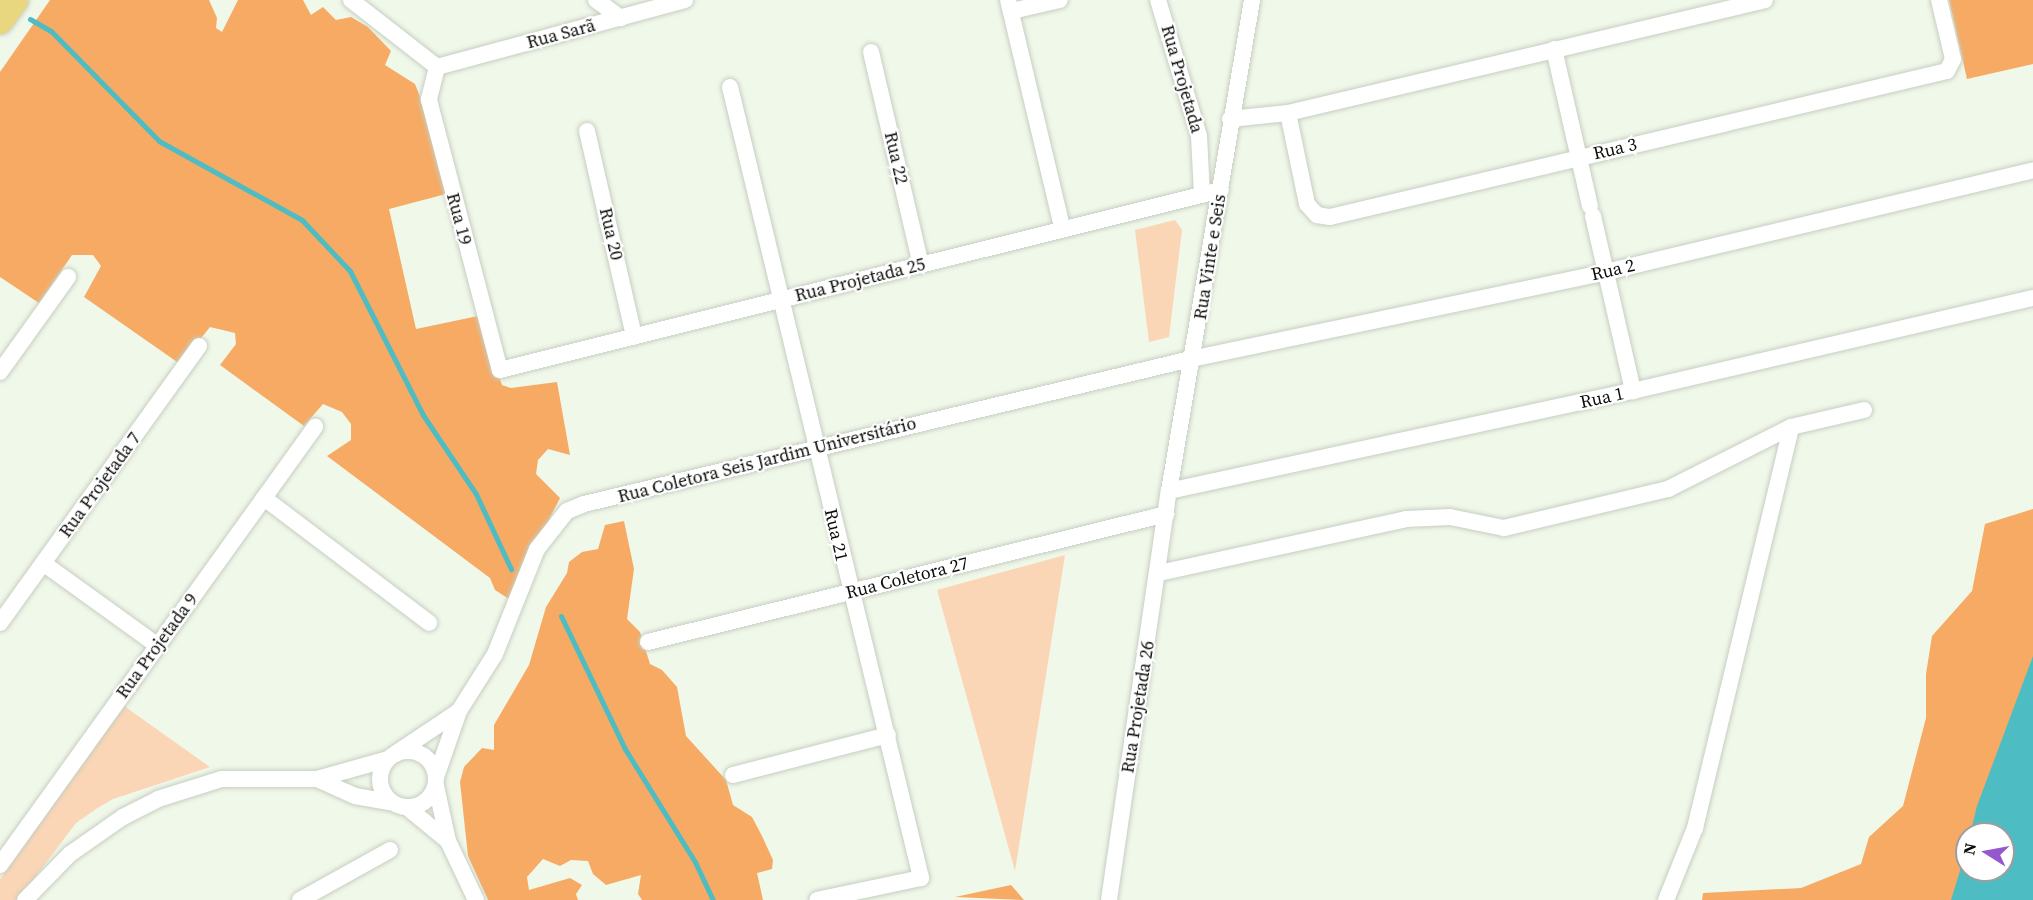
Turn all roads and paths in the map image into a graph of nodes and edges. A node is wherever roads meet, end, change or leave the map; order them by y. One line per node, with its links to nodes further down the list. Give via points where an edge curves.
1 (15, 0): 12 (main road)
2 (351, 0): 15 (street)
3 (596, 0): 11 (street)
4 (685, 0): 11 (street, Rua Sarã)
5 (1060, 0): 10 (street)
6 (1158, 0): 23 (street, Rua Projetada, via 1199,136)
7 (1252, 0): 18 (street, Rua Vinte e Seis)
8 (1764, 0): 13 (street)
9 (1939, 0): 20 (street, Rua 3, via 1953,59 1947,71)
10 (1010, 5): 24 (street)
11 (621, 18): 15 (street, Rua Sarã)
12 (0, 21)
13 (1554, 49): 17 (street); 20 (street)
14 (871, 51): 25 (street, Rua 22)
15 (437, 67): 33 (street, Rua 19, via 429,100)
16 (730, 87): 29 (street, Rua 21)
17 (1288, 112): 18 (street); 20 (street, Rua 3, via 1307,204 1323,217)
18 (1230, 120): 22 (street, Rua Vinte e Seis)
19 (587, 131): 30 (street, Rua 20)
20 (1579, 157): 26 (street)
21 (2033, 170): 26 (street, Rua 2)
22 (1221, 190): 23 (street, Rua Projetada 25); 32 (street, Rua Vinte e Seis)
23 (1202, 195): 24 (street, Rua Projetada 25)
24 (1063, 230): 25 (street, Rua Projetada 25)
25 (921, 265): 29 (street, Rua Projetada 25)
26 (1606, 272): 32 (street, Rua 2); 35 (street)
27 (68, 277): 34 (street)
28 (2033, 298): 35 (street, Rua 1)
29 (779, 300): 30 (street, Rua Projetada 25); 39 (street, Rua 21)
30 (634, 337): 33 (street, Rua Projetada 25)
31 (199, 346): 43 (street, Rua Projetada 7)
32 (1191, 359): 39 (street, Rua Coletora Seis Jardim Universitário); 40 (street, Rua Vinte e Seis)
33 (500, 370)
34 (0, 372)
35 (1633, 391): 40 (street, Rua 1)
36 (1864, 410): 37 (street)
37 (1791, 427): 44 (street, via 1668,489 1504,528 1450,517 1406,519); 66 (street, via 1695,828)
38 (315, 428): 41 (street, Rua Projetada 9)
39 (817, 447): 45 (street, Rua 21); 50 (street, Rua Coletora Seis Jardim Universitário, via 567,511 537,549 495,654)
40 (1169, 491): 42 (street, Rua Vinte e Seis)
41 (264, 498): 47 (street); 49 (street, Rua Projetada 9)
42 (1166, 514): 44 (street, Rua Projetada 26); 45 (street, Rua Coletora 27)
43 (43, 563): 46 (street, Rua Projetada 7); 49 (street)
44 (1159, 573): 65 (street, Rua Projetada 26)
45 (849, 592): 48 (street, Rua Coletora 27); 51 (street, Rua 21)
46 (0, 622)
47 (429, 623)
48 (648, 642)
49 (158, 646): 60 (street, Rua Projetada 9)
50 (459, 711): 52 (street); 55 (street)
51 (888, 735): 53 (street); 64 (street, Rua 21, via 921,878)
52 (392, 756): 54 (street); 55 (street, via 422,754); 56 (street, via 382,766 380,786)
53 (733, 775)
54 (317, 779): 56 (street, via 355,796); 61 (street, via 222,779 158,799 123,817 70,854)
55 (436, 781): 57 (street, via 426,801); 58 (street)
56 (390, 802): 57 (street)
57 (408, 808): 58 (street)
58 (448, 841): 63 (street)
59 (390, 850): 62 (street)
60 (0, 866)
61 (25, 900)
62 (300, 900)
63 (476, 900)
64 (817, 900)
65 (1109, 900)
66 (1666, 900)

